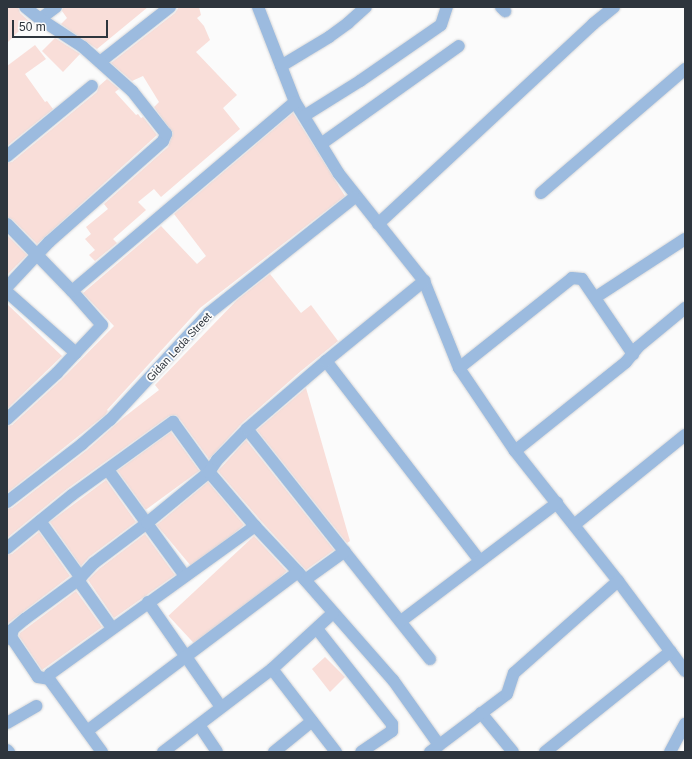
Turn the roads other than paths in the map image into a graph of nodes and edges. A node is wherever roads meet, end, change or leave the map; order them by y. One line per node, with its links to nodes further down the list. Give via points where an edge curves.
1 (26, 7): 8 (street)
2 (56, 7): 8 (street)
3 (170, 7): 10 (street)
4 (258, 7): 11 (street)
5 (366, 7): 11 (street, via 348,23)
6 (447, 7): 15 (street, via 441,25)
7 (614, 7): 21 (street)
8 (40, 19): 10 (street, via 83,47)
9 (459, 46): 16 (street)
10 (100, 62): 23 (street, via 132,91 166,134)
11 (281, 66): 14 (street)
12 (685, 70): 18 (street)
13 (92, 86): 17 (street)
14 (295, 102): 15 (street); 26 (street)
15 (304, 116): 16 (street)
16 (320, 144): 19 (street)
17 (7, 156)
18 (541, 193)
19 (355, 196): 21 (street); 40 (street, Gidan Leda Street, via 209,313 110,420)
20 (7, 224): 23 (street)
21 (378, 224): 24 (street)
22 (685, 239): 28 (street)
23 (37, 255): 25 (street); 26 (street)
24 (424, 281): 32 (street); 33 (street)
25 (7, 287)
26 (72, 291): 30 (street, via 102,325)
27 (7, 292): 30 (street)
28 (596, 297): 31 (street); 33 (street, via 582,279 572,278)
29 (685, 308): 31 (street)
30 (76, 353): 34 (street)
31 (633, 354): 37 (street)
32 (326, 361): 35 (street); 48 (street)
33 (459, 368): 37 (street)
34 (7, 419)
35 (247, 429): 39 (street); 47 (street)
36 (685, 435): 44 (street)
37 (515, 451): 41 (street)
38 (108, 470): 39 (street, via 173,422); 42 (street); 43 (street)
39 (209, 472): 43 (street); 45 (street)
40 (7, 502)
41 (557, 503): 44 (street); 48 (street)
42 (40, 521): 46 (street); 51 (street)
43 (147, 523): 49 (street); 51 (street, via 94,563)
44 (574, 525): 52 (street)
45 (255, 526): 49 (street); 50 (street)
46 (7, 548)
47 (345, 551): 50 (street); 55 (street)
48 (480, 561): 55 (street)
49 (185, 576): 53 (street)
50 (301, 576): 54 (street); 60 (street)
51 (80, 579): 56 (street); 58 (street, via 19,624)
52 (618, 581): 59 (street); 67 (street, via 514,673 507,694)
53 (148, 602): 56 (street); 60 (street)
54 (333, 613): 57 (street); 73 (street, via 393,680)
55 (401, 621): 61 (street)
56 (112, 628): 64 (street, via 50,674)
57 (316, 629): 62 (street); 79 (street, via 392,724 392,731)
58 (8, 636): 64 (street, via 38,677)
59 (671, 651): 63 (street); 81 (street)
60 (186, 656): 66 (street); 72 (street)
61 (430, 659)
62 (272, 669): 66 (street); 68 (street)
63 (685, 671)
64 (49, 679): 72 (street)
65 (36, 706): 69 (street)
66 (221, 707): 71 (street)
67 (481, 713): 73 (street); 80 (street)
68 (312, 721): 77 (street); 78 (street)
69 (7, 723)
70 (685, 724): 82 (street)
71 (199, 725): 75 (street); 76 (street)
72 (87, 731): 74 (street)
73 (434, 749)
74 (102, 752)
75 (163, 752)
76 (217, 752)
77 (274, 752)
78 (336, 752)
79 (361, 752)
80 (513, 752)
81 (546, 752)
82 (670, 752)

